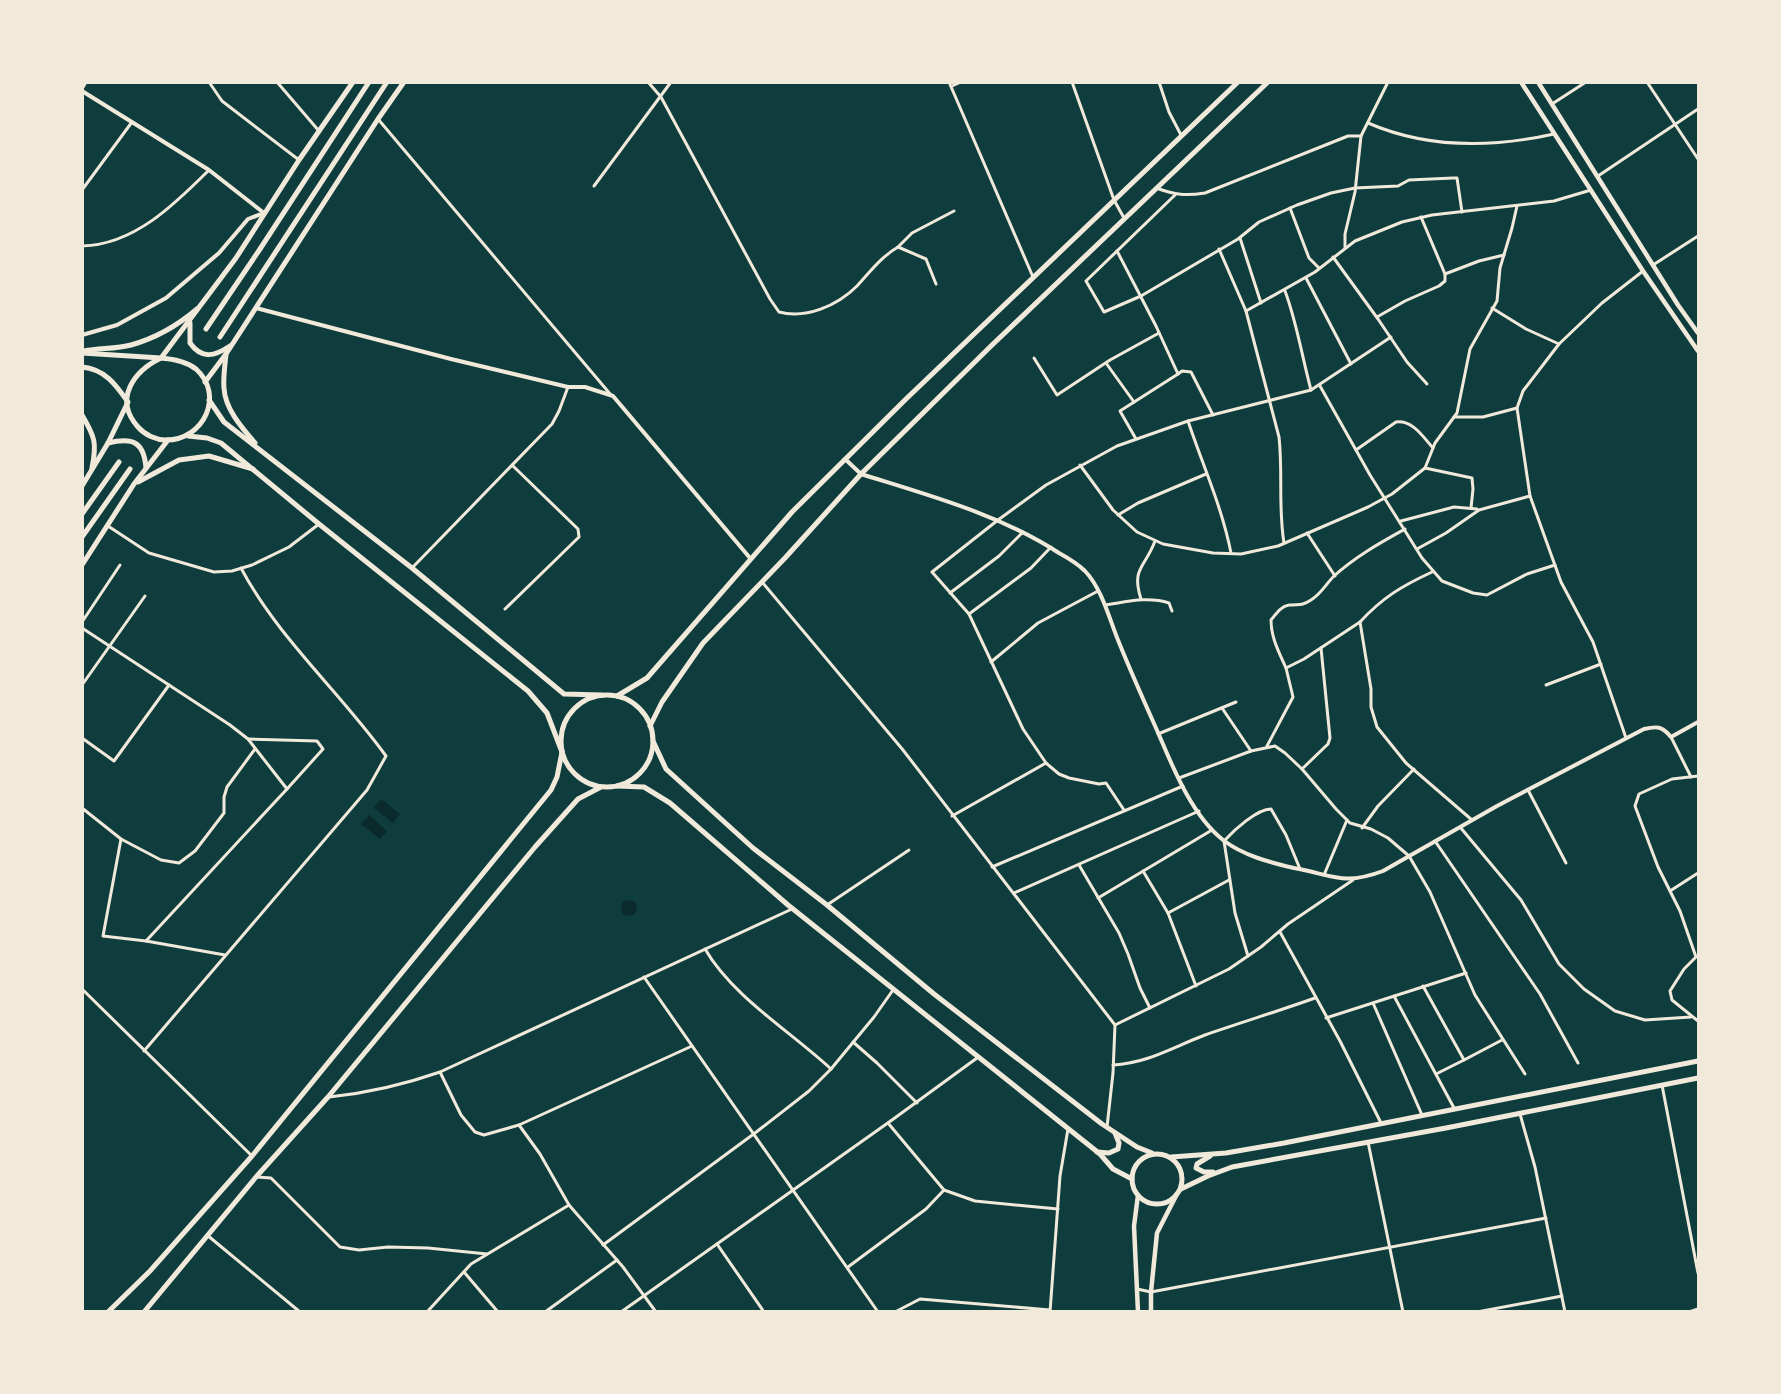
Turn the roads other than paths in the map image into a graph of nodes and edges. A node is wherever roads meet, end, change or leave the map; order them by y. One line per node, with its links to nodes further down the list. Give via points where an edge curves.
1 (86, 82): 21 (street)
2 (209, 82): 34 (street, via 222,101)
3 (277, 82): 29 (street)
4 (353, 82): 29 (main road)
5 (369, 82): 76 (main road)
6 (387, 82): 80 (main road)
7 (404, 82): 25 (main road)
8 (648, 82): 22 (street)
9 (671, 82): 22 (street)
10 (961, 82): 20 (street)
11 (1072, 82): 43 (street)
12 (1159, 82): 32 (street)
13 (1238, 82): 32 (main road)
14 (1268, 82): 38 (main road)
15 (1388, 82): 27 (street)
16 (1521, 82): 30 (main road)
17 (1538, 82): 23 (main road)
18 (1586, 82): 23 (street)
19 (1647, 82): 28 (street)
20 (950, 84): 64 (street)
21 (82, 90): 26 (street)
22 (661, 97): 37 (street); 54 (street, via 779,312 810,313 841,299)
23 (1552, 104): 36 (main road)
24 (1698, 109): 28 (street)
25 (378, 118): 71 (main road); 98 (street)
26 (132, 122): 35 (street); 40 (street)
27 (1368, 123): 30 (street, via 1420,140 1473,145); 31 (street)
28 (1676, 124): 33 (street); 36 (street)
29 (320, 132): 34 (main road)
30 (1556, 134): 41 (main road)
31 (1361, 136): 39 (street); 42 (street, via 1348,136 1205,193)
32 (1182, 137): 43 (main road)
33 (1698, 159)
34 (299, 160): 48 (main road)
35 (209, 170): 48 (street); 53 (street, via 181,198 136,231)
36 (1598, 176): 60 (main road)
37 (594, 186)
38 (1156, 188): 42 (street); 50 (main road)
39 (1355, 188): 45 (street); 47 (street, via 1457,178); 55 (street)
40 (82, 190)
41 (1591, 190): 44 (street, via 1554,201); 62 (main road)
42 (1175, 195): 57 (street)
43 (1114, 200): 50 (street); 64 (main road)
44 (1516, 206): 47 (street); 58 (street)
45 (1290, 208): 52 (street, via 1259,222); 61 (street, via 1309,258)
46 (954, 211): 54 (street, via 912,233)
47 (1462, 212): 49 (street)
48 (264, 213): 69 (main road); 79 (street, via 248,219 219,253 166,298 117,325)
49 (1421, 217): 55 (street, via 1374,232); 63 (street)
50 (1125, 218): 124 (main road)
51 (1698, 236): 60 (street)
52 (1240, 238): 56 (street); 70 (street)
53 (82, 246)
54 (898, 247): 66 (street, via 926,258)
55 (1345, 248): 59 (street)
56 (1219, 249): 68 (street); 73 (street)
57 (1117, 251): 68 (street); 68 (street, via 1086,281 1104,312)
58 (1504, 255): 63 (street); 72 (street, via 1497,301)
59 (1333, 257): 61 (street); 74 (street)
60 (1653, 265): 78 (main road)
61 (1319, 268): 65 (street)
62 (1643, 272): 82 (street, via 1602,303); 84 (main road)
63 (1445, 274): 74 (street, via 1445,281 1439,286)
64 (1033, 278): 115 (main road)
65 (1306, 278): 67 (street); 90 (street)
66 (936, 284)
67 (1285, 290): 70 (street); 97 (street)
68 (1141, 296): 77 (street)
69 (205, 302): 75 (main road); 85 (main road, via 168,331 130,345)
70 (1261, 303): 73 (street)
71 (255, 308): 83 (main road); 96 (street)
72 (1492, 308): 82 (street); 106 (street, via 1470,349)
73 (1246, 311): 100 (street)
74 (1377, 317): 81 (street)
75 (190, 321): 83 (main road, via 190,343 201,354 212,356); 87 (main road)
76 (206, 329)
77 (1159, 333): 89 (street); 92 (street)
78 (1698, 333)
79 (82, 335)
80 (220, 337)
81 (1391, 338): 90 (street); 94 (street)
82 (1559, 344): 103 (street, via 1523,391)
83 (231, 345): 86 (main road)
84 (1698, 351)
85 (82, 352): 87 (main road)
86 (226, 354): 93 (main road); 114 (main road, via 226,399)
87 (161, 358): 93 (main road, via 185,362); 101 (main road, via 133,379)
88 (1034, 358): 89 (street, via 1057,395)
89 (1106, 363): 102 (street)
90 (1351, 364): 95 (street)
91 (82, 367): 101 (main road, via 113,381)
92 (1178, 374): 102 (street); 105 (street, via 1182,370 1191,372)
93 (205, 382): 99 (main road)
94 (1427, 384)
95 (1320, 385): 97 (street); 113 (street)
96 (568, 387): 98 (street, via 585,387); 118 (street, via 552,424)
97 (1311, 390): 100 (street)
98 (613, 396): 147 (street)
99 (209, 400): 108 (main road, via 204,421); 114 (main road, via 224,422)
100 (1269, 401): 105 (street); 143 (street, via 1280,451 1279,506)
101 (128, 402): 110 (main road, via 138,427 148,436); 111 (main road)
102 (1134, 402): 109 (street, via 1120,411)
103 (1517, 408): 106 (street, via 1483,417); 128 (street)
104 (82, 415): 123 (main road, via 96,448)
105 (1213, 415): 107 (street)
106 (1454, 417): 112 (street)
107 (1188, 421): 109 (street); 125 (street)
108 (188, 435): 110 (main road); 122 (main road, via 222,443)
109 (1136, 439): 117 (street)
110 (168, 440): 119 (main road)
111 (108, 443): 119 (main road, via 136,443 145,457); 123 (main road)
112 (1433, 448): 113 (street, via 1416,429 1402,421); 120 (street)
113 (1355, 450): 129 (street)
114 (264, 453): 152 (main road)
115 (845, 459): 124 (street); 147 (main road)
116 (119, 462): 132 (main road)
117 (1080, 465): 133 (street); 134 (street)
118 (513, 466): 152 (street); 161 (street, via 578,529 579,537)
119 (146, 468): 126 (main road)
120 (1425, 468): 129 (street); 130 (street, via 1472,478)
121 (130, 469): 141 (main road)
122 (256, 471): 126 (main road, via 209,456 179,460); 136 (main road)
123 (92, 472): 127 (main road)
124 (861, 474): 134 (street); 155 (main road)
125 (1206, 474): 133 (street); 146 (street, via 1222,512)
126 (134, 484): 137 (main road)
127 (82, 486)
128 (1530, 496): 131 (street); 150 (street)
129 (1385, 498): 135 (street); 140 (street)
130 (1470, 508): 131 (street); 135 (street, via 1454,507)
131 (1479, 510): 145 (street)
132 (82, 514)
133 (1117, 515): 142 (street)
134 (998, 520): 139 (street); 157 (street, via 932,572)
135 (1400, 521): 138 (street)
136 (319, 524): 151 (street, via 289,547); 190 (main road, via 528,691 548,713)
137 (108, 526): 148 (main road); 151 (street, via 149,553 214,572)
138 (1405, 530): 145 (street); 154 (street, via 1370,548)
139 (1023, 532): 144 (street); 157 (street, via 999,556)
140 (1307, 533): 143 (street); 154 (street)
141 (82, 537)
142 (1155, 541): 146 (street); 159 (street, via 1137,572)
143 (1284, 543): 146 (street)
144 (1051, 547): 156 (street, via 1081,567); 163 (street, via 1031,568)
145 (1417, 549): 153 (street)
146 (1231, 554)
147 (750, 558): 176 (main road, via 647,678)
148 (82, 565)
149 (120, 565): 164 (street)
150 (1555, 565): 153 (street, via 1527,574 1487,595 1442,581); 170 (street)
151 (241, 568): 234 (street, via 283,630 386,756 367,790)
152 (412, 568): 175 (main road, via 564,694)
153 (1432, 572): 165 (street, via 1390,594)
154 (1335, 576): 171 (street, via 1310,601 1283,608 1271,620 1275,643)
155 (762, 582): 180 (main road, via 703,643); 205 (street, via 903,750)
156 (1098, 591): 160 (street); 169 (street, via 1038,623)
157 (950, 593): 163 (street)
158 (145, 596): 167 (street)
159 (1141, 599): 160 (street); 162 (street, via 1168,603)
160 (1103, 605): 181 (street)
161 (505, 609)
162 (1172, 611)
163 (969, 614): 169 (street)
164 (82, 622)
165 (1360, 622): 168 (street); 193 (street, via 1373,717 1392,747)
166 (82, 628): 167 (street)
167 (111, 646): 172 (street); 173 (street)
168 (1321, 648): 171 (street); 192 (street, via 1329,738 1328,744)
169 (991, 662): 191 (street, via 1023,729)
170 (1601, 664): 174 (street); 184 (street)
171 (1286, 668): 187 (street, via 1293,697)
172 (82, 685)
173 (168, 685): 183 (street, via 114,761); 185 (street)
174 (1546, 685)
175 (602, 695): 176 (main road); 190 (main road, via 574,709 561,736)
176 (617, 696): 180 (main road, via 632,702)
177 (1236, 702): 178 (street)
178 (1222, 708): 181 (street); 189 (street)
179 (1698, 722): 182 (street)
180 (650, 726): 186 (main road)
181 (1158, 734): 196 (street)
182 (1671, 737): 184 (street, via 1658,726); 195 (street)
183 (82, 738)
184 (1626, 738): 201 (street)
185 (248, 739): 188 (street); 200 (street, via 317,741 323,749)
186 (653, 741): 197 (main road, via 642,770); 228 (main road, via 666,769 753,848)
187 (1266, 747): 189 (street); 192 (street, via 1279,748)
188 (255, 749): 200 (street); 211 (street, via 227,787 224,813 195,851 179,863 161,860)
189 (1251, 751): 196 (street)
190 (562, 752): 199 (main road, via 576,776); 282 (main road, via 551,790)
191 (1046, 763): 203 (street, via 1069,778 1106,783); 205 (street)
192 (1302, 769): 206 (street)
193 (1414, 769): 207 (street); 209 (street)
194 (1698, 776): 195 (street)
195 (1691, 777): 225 (street, via 1672,779 1636,799 1636,812)
196 (1179, 778): 198 (street)
197 (617, 786): 199 (main road); 229 (main road, via 644,787 670,803)
198 (1183, 786): 203 (street); 204 (street)
199 (601, 787): 266 (main road, via 578,799 535,846)
200 (287, 789): 232 (street)
201 (1528, 790): 207 (street); 216 (street)
202 (82, 808): 211 (street)
203 (1124, 810): 218 (street)
204 (1199, 811): 210 (street); 217 (street)
205 (952, 816): 218 (street)
206 (1347, 820): 209 (street); 222 (street)
207 (1472, 820): 208 (street)
208 (1459, 827): 213 (street); 247 (street, via 1521,900 1559,964 1584,989 1615,1011 1645,1020)
209 (1362, 828): 215 (street, via 1388,838)
210 (1212, 830): 212 (street); 220 (street)
211 (121, 839): 232 (street, via 103,936)
212 (1224, 841): 219 (street, via 1245,854); 219 (street, via 1249,819 1272,809); 223 (street)
213 (1436, 841): 215 (street); 258 (street, via 1534,985)
214 (909, 850): 228 (street)
215 (1409, 856): 224 (street, via 1383,871); 237 (street, via 1430,892)
216 (1566, 863)
217 (1079, 865): 226 (street); 227 (street)
218 (993, 867): 226 (street)
219 (1300, 869): 222 (street)
220 (1143, 871): 227 (street); 230 (street)
221 (1698, 873): 225 (street)
222 (1324, 875): 224 (street)
223 (1229, 880): 230 (street); 235 (street)
224 (1353, 880): 231 (street)
225 (1670, 891): 236 (street)
226 (1013, 893): 250 (street)
227 (1098, 898): 246 (street, via 1119,933 1134,976)
228 (827, 905): 274 (main road, via 934,994)
229 (792, 909): 233 (street); 242 (main road)
230 (1167, 913): 239 (street)
231 (1280, 932): 235 (street); 244 (street)
232 (146, 941): 234 (street)
233 (705, 949): 238 (street); 260 (street, via 730,983)
234 (226, 956): 254 (street)
235 (1248, 956): 239 (street)
236 (1697, 957): 247 (street, via 1670,991 1675,1005)
237 (1466, 973): 240 (street); 251 (street)
238 (644, 977): 253 (street); 261 (street)
239 (1196, 986): 246 (street)
240 (1423, 986): 243 (street); 256 (street)
241 (82, 989): 254 (street)
242 (894, 989): 252 (street); 255 (main road)
243 (1394, 996): 245 (street); 262 (street)
244 (1315, 998): 248 (street); 259 (street, via 1133,1064)
245 (1373, 1003): 248 (street); 270 (street)
246 (1151, 1008): 250 (street)
247 (1692, 1017): 249 (street)
248 (1326, 1018): 272 (street)
249 (1698, 1021)
250 (1115, 1025): 259 (street)
251 (1502, 1040): 256 (street); 263 (street)
252 (852, 1041): 260 (street); 267 (street)
253 (692, 1046): 273 (street); 277 (street)
254 (144, 1051): 282 (street)
255 (979, 1057): 267 (street); 275 (main road)
256 (1464, 1060): 262 (street)
257 (1698, 1061): 268 (main road)
258 (1578, 1063)
259 (1113, 1065): 274 (street)
260 (831, 1069): 277 (street)
261 (440, 1072): 266 (street, via 402,1085); 273 (street, via 461,1115 475,1132 484,1135)
262 (1436, 1074): 268 (street)
263 (1525, 1074)
264 (1698, 1078): 265 (main road)
265 (1662, 1085): 269 (main road); 302 (street)
266 (328, 1097): 285 (main road)
267 (917, 1103): 271 (street)
268 (1454, 1108): 270 (main road)
269 (1520, 1114): 278 (main road); 293 (street)
270 (1422, 1115): 272 (main road)
271 (888, 1123): 287 (street); 288 (street)
272 (1381, 1123): 281 (main road)
273 (519, 1125): 291 (street)
274 (1107, 1127): 276 (main road)
275 (1068, 1129): 279 (main road); 292 (street)
276 (1114, 1132): 279 (main road, via 1118,1149 1109,1153); 280 (main road)
277 (755, 1134): 287 (street); 296 (street)
278 (1368, 1142): 284 (main road); 297 (street)
279 (1096, 1151): 286 (main road, via 1113,1169)
280 (1152, 1154): 283 (main road); 286 (main road, via 1140,1160)
281 (1214, 1154): 283 (main road); 284 (main road, via 1201,1160 1196,1168)
282 (252, 1156): 308 (main road, via 150,1271)
283 (1172, 1157): 289 (main road, via 1183,1175)
284 (1218, 1172): 289 (main road)
285 (256, 1177): 294 (main road); 298 (street, via 271,1178 340,1247 428,1248)
286 (1132, 1179): 290 (main road)
287 (794, 1190): 295 (street); 300 (street)
288 (944, 1190): 292 (street, via 975,1201); 300 (street, via 926,1209)
289 (1179, 1192): 290 (main road, via 1166,1203 1158,1204); 304 (main road, via 1157,1233)
290 (1138, 1195): 303 (main road, via 1134,1226)
291 (569, 1205): 296 (street); 298 (street)
292 (1058, 1209): 319 (street)
293 (1546, 1218): 297 (street); 306 (street)
294 (207, 1235): 309 (main road); 310 (street)
295 (717, 1244): 305 (street); 316 (street)
296 (603, 1245): 299 (street)
297 (1391, 1247): 304 (street); 322 (street)
298 (487, 1254): 301 (street)
299 (617, 1260): 305 (street); 313 (street)
300 (848, 1267): 317 (street)
301 (463, 1272): 311 (street); 312 (street)
302 (1698, 1273)
303 (1137, 1289): 304 (street); 320 (main road)
304 (1151, 1292): 321 (main road)
305 (644, 1295): 314 (street); 315 (street)
306 (1562, 1296): 323 (street); 324 (street)
307 (1698, 1309): 325 (street)
308 (108, 1311)
309 (145, 1311)
310 (300, 1311)
311 (427, 1311)
312 (498, 1311)
313 (545, 1311)
314 (621, 1311)
315 (656, 1311)
316 (764, 1311)
317 (878, 1311)
318 (895, 1311): 319 (street, via 920,1299)
319 (1050, 1311)
320 (1138, 1311)
321 (1151, 1311)
322 (1404, 1311)
323 (1477, 1311)
324 (1565, 1311)
325 (1689, 1311)

